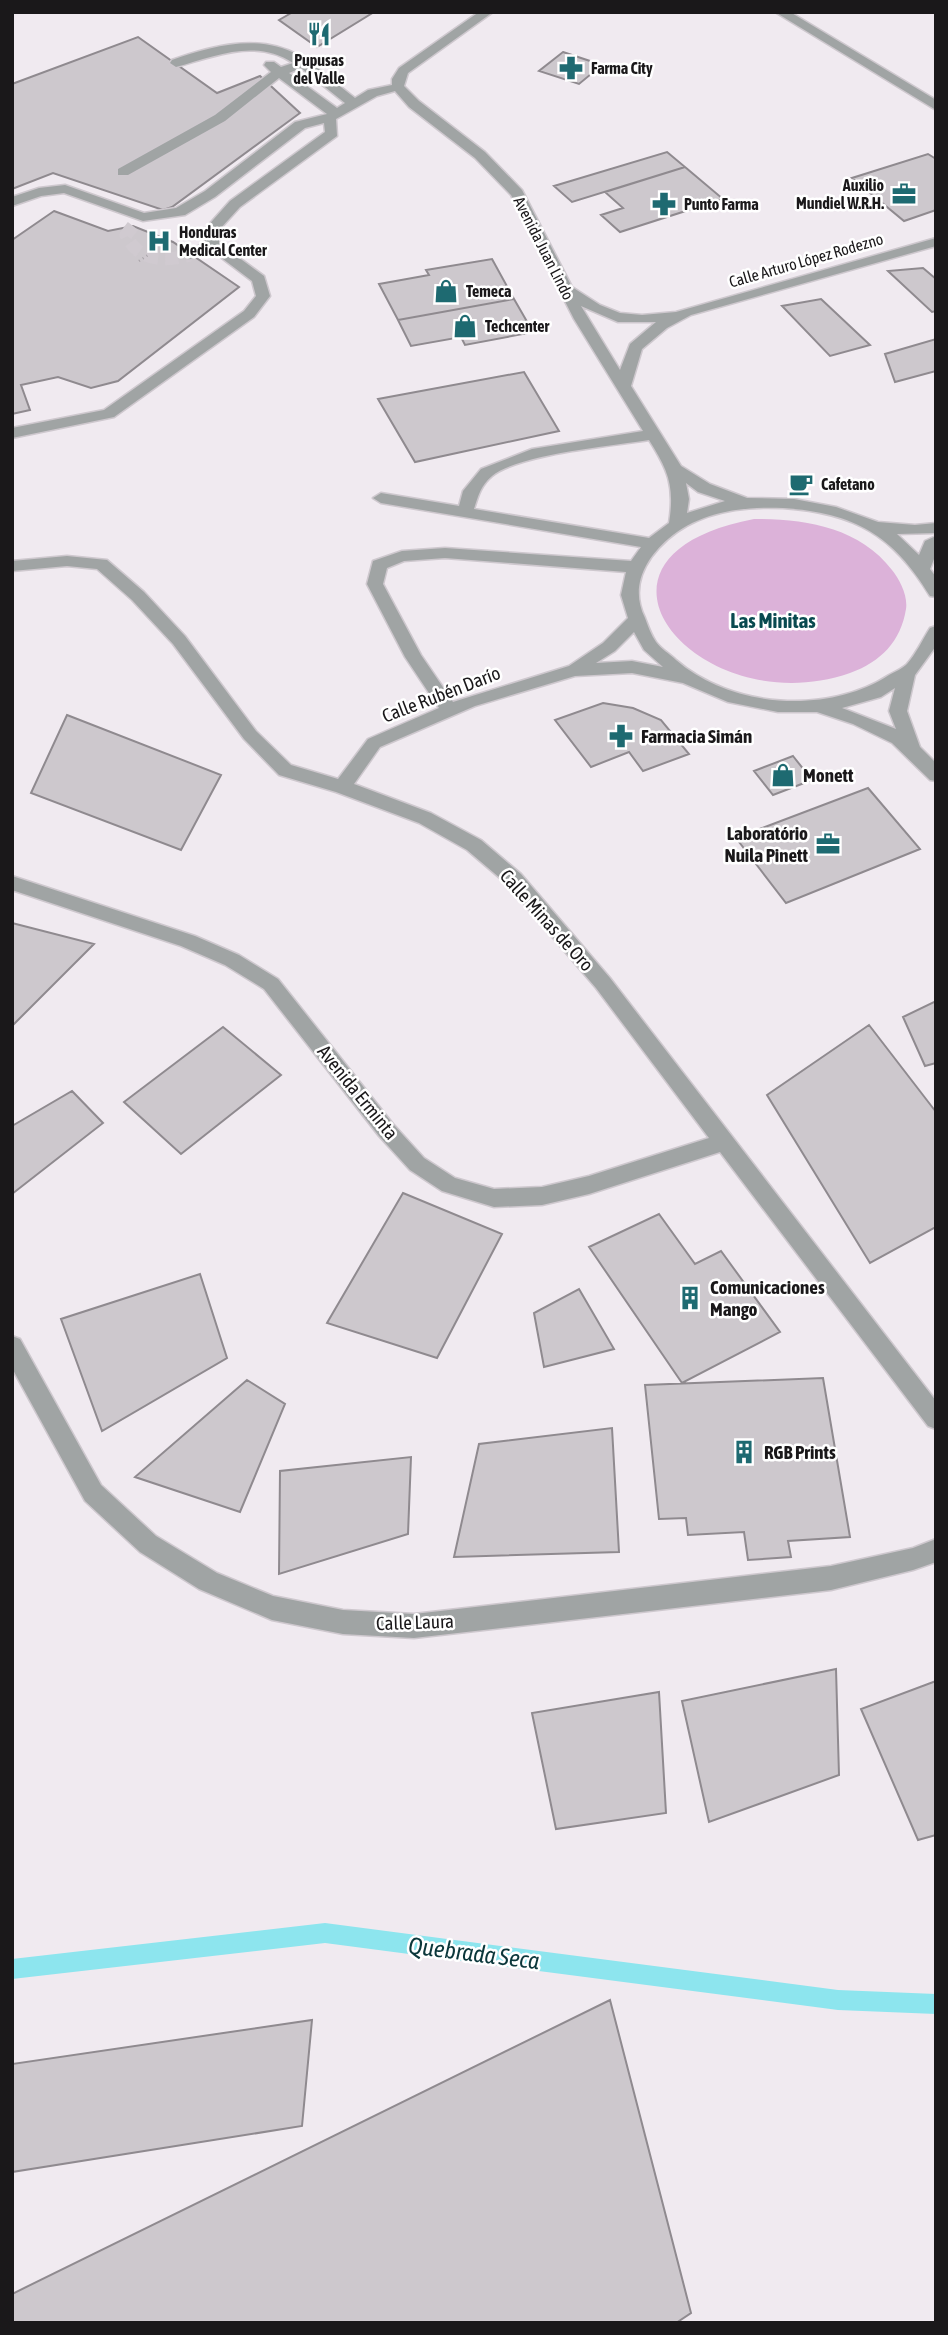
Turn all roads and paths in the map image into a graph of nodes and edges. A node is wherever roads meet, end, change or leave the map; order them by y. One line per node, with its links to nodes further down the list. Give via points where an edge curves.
1 (487, 12): 7 (street, via 403,71)
2 (781, 12): 9 (street)
3 (229, 48): 4 (street); 5 (street, via 280,51); 6 (street)
4 (176, 63)
5 (302, 64): 6 (street); 8 (street)
6 (279, 72): 10 (street); 11 (street, via 220,118)
7 (398, 87): 8 (street); 20 (street, Avenida Juan Lindo, via 480,155 517,193)
8 (354, 104): 10 (street)
9 (936, 106)
10 (333, 116): 12 (street, via 300,125); 14 (street, via 332,133)
11 (123, 172)
12 (210, 194): 13 (street, via 180,212 138,221 65,189); 14 (street)
13 (12, 202)
14 (235, 204): 16 (street, via 212,229)
15 (936, 242): 21 (street, Calle Arturo López Rodezno)
16 (212, 244): 18 (street); 23 (street, via 259,279 263,296 249,314 109,414)
17 (148, 255): 19 (path)
18 (190, 255)
19 (139, 261)
20 (565, 288): 21 (street, Calle Arturo López Rodezno, via 596,311 625,320 646,321); 22 (street, Avenida Juan Lindo)
21 (686, 312): 22 (street, Calle Arturo López Rodezno, via 635,347)
22 (623, 386): 24 (street, Avenida Juan Lindo)
23 (12, 433)
24 (654, 434): 25 (street, Avenida Juan Lindo); 28 (street, via 532,454 487,472 471,491)
25 (675, 469): 27 (street, Avenida Juan Lindo, via 704,488); 29 (street, Avenida Juan Lindo, via 681,499)
26 (381, 498): 28 (street)
27 (744, 503): 29 (street); 30 (street, via 812,505)
28 (465, 514): 33 (street)
29 (677, 524): 33 (street)
30 (875, 527): 31 (street); 35 (street)
31 (936, 528)
32 (936, 541): 35 (street)
33 (651, 544): 36 (street)
34 (12, 566): 47 (street, Calle Minas de Oro, via 67,561 101,564 179,640 250,736 285,770)
35 (923, 566): 37 (street)
36 (634, 567): 38 (street, via 628,594); 44 (street, via 445,553 402,556 379,565 375,584 414,657)
37 (936, 592)
38 (634, 622): 40 (street, Calle Rubén Darío, via 609,647); 42 (street, via 653,652)
39 (936, 632): 41 (street, via 929,650)
40 (574, 670): 42 (street, Calle Rubén Darío, via 632,667); 44 (street, Calle Rubén Darío)
41 (907, 674): 43 (street, via 866,696); 45 (street, via 898,711)
42 (685, 677): 43 (street, via 747,702)
43 (816, 707): 45 (street, via 869,720)
44 (450, 711): 47 (street, Calle Rubén Darío, via 374,743)
45 (911, 747): 46 (street)
46 (936, 775)
47 (342, 787): 49 (street, Calle Minas de Oro, via 425,818 474,845 514,879 603,983)
48 (12, 883): 49 (street, Avenida Erminta, via 188,941 271,984 386,1130 417,1164 449,1185 494,1198 542,1196)
49 (726, 1141): 51 (street, Calle Minas de Oro)
50 (12, 1346): 52 (street, Calle Laura, via 93,1493 148,1544 208,1581 272,1608 344,1622 414,1626 831,1578)
51 (936, 1419)
52 (936, 1550)

